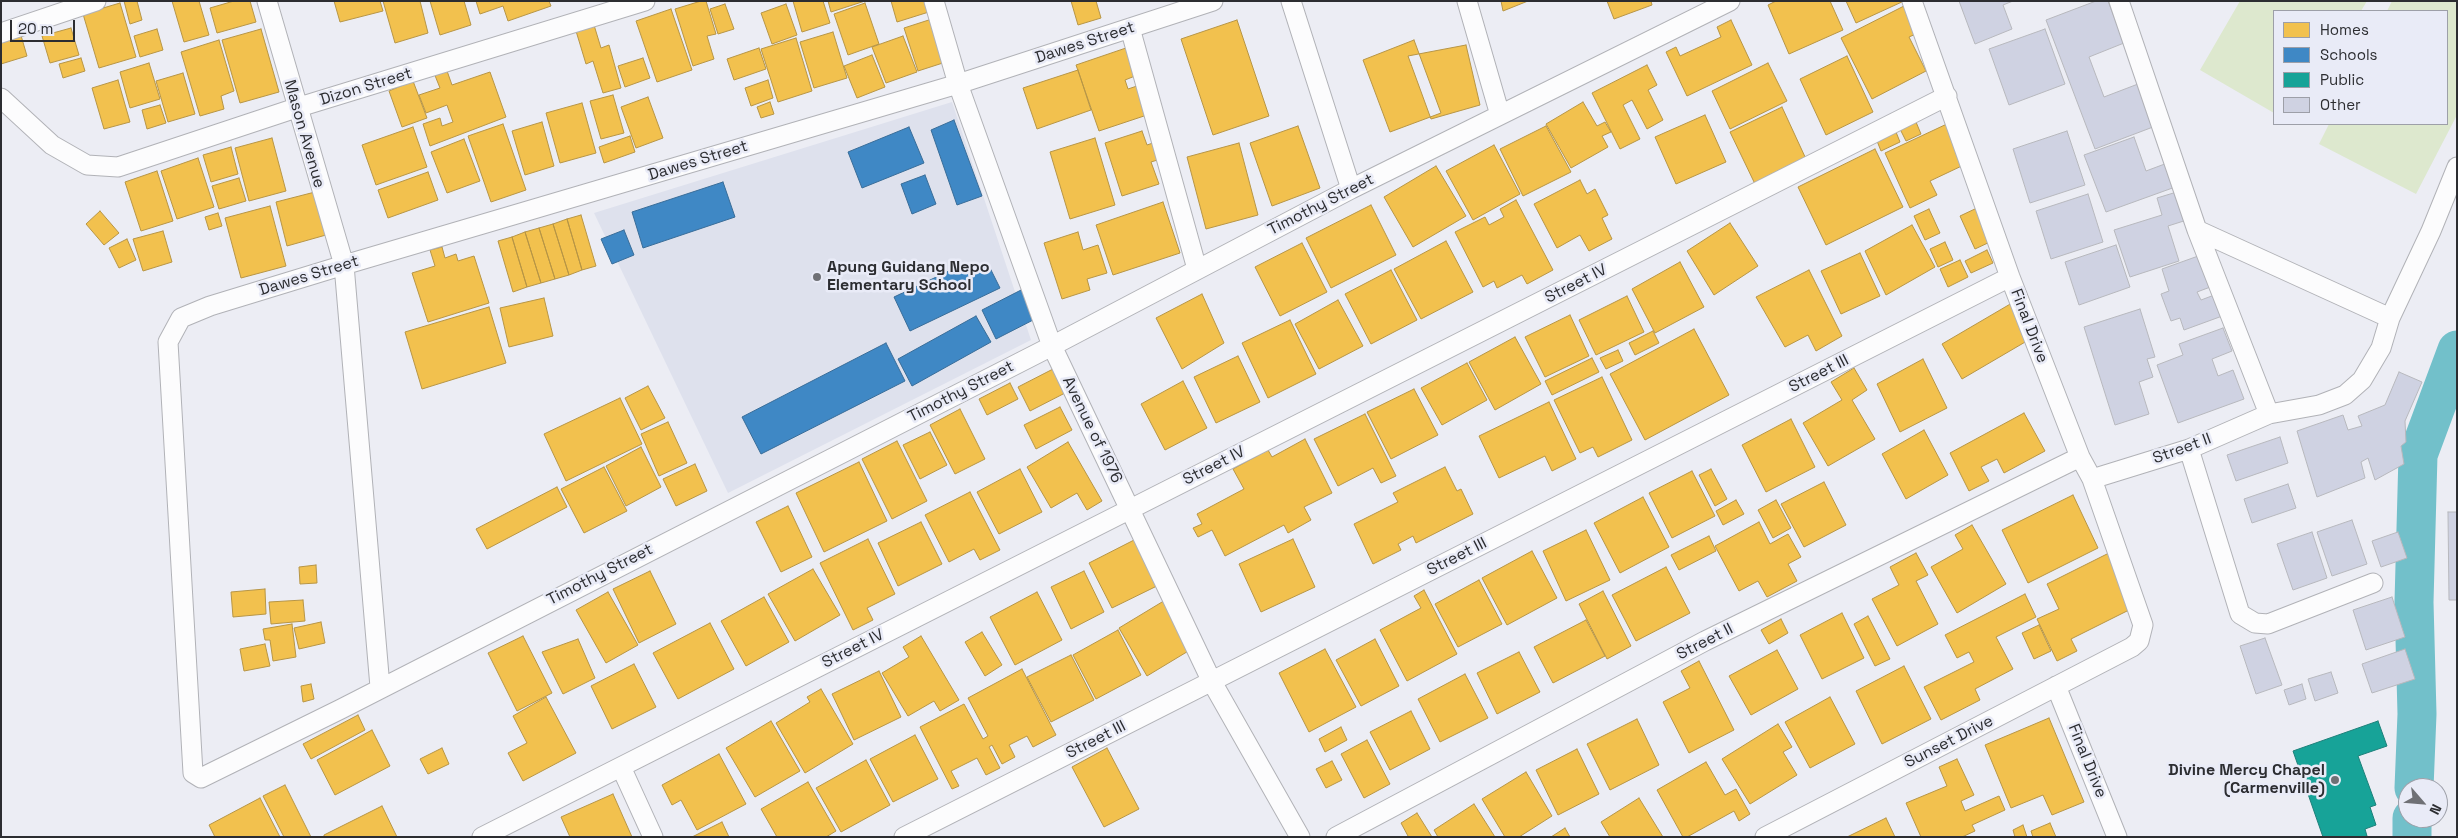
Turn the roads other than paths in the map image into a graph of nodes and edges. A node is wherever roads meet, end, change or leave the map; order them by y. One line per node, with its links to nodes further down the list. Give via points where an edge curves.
1 (96, 1): 12 (street)
2 (267, 1): 16 (street, Mason Avenue)
3 (645, 1): 16 (street, Dizon Street)
4 (934, 1): 13 (street, Avenue of 1976)
5 (1213, 1): 11 (street, Dawes Street)
6 (1291, 1): 19 (street)
7 (1467, 1): 17 (street)
8 (1730, 1): 17 (street, Timothy Street)
9 (1912, 1): 14 (street, Final Drive)
10 (2119, 1): 20 (street)
11 (1130, 28): 13 (street, Dawes Street); 22 (street)
12 (1, 33)
13 (958, 84): 21 (street, Dawes Street); 25 (street, Avenue of 1976)
14 (1947, 96): 23 (street, Final Drive); 30 (street, Street IV)
15 (1, 98): 16 (street, Dizon Street, via 52,145 87,165 118,167)
16 (296, 108): 21 (street, Mason Avenue)
17 (1500, 115): 19 (street, Timothy Street)
18 (2457, 168): 24 (street, Street II)
19 (1351, 189): 22 (street, Timothy Street)
20 (2197, 230): 24 (street); 26 (street)
21 (344, 265): 35 (street, Mason Avenue); 37 (street, Dawes Street, via 181,318 168,342)
22 (1198, 270): 25 (street, Timothy Street)
23 (2010, 277): 28 (street, Final Drive); 33 (street, Street III)
24 (2390, 318): 26 (street, Street II, via 2381,348 2367,372 2345,395 2319,405)
25 (1052, 346): 30 (street, Avenue of 1976); 35 (street, Timothy Street)
26 (2269, 414): 27 (street, Street II)
27 (2189, 449): 29 (street, Street II); 31 (street, via 2240,614 2256,623 2268,624)
28 (2080, 457): 29 (street, Final Drive); 42 (street, Street II, via 1705,641)
29 (2092, 479): 32 (street, Final Drive, via 2143,625 2139,641)
30 (1130, 508): 33 (street, Avenue of 1976); 36 (street, Street IV)
31 (2373, 583)
32 (2132, 647): 34 (street, Sunset Drive)
33 (1212, 682): 40 (street, Street III); 41 (street, Avenue of 1976)
34 (2056, 686): 43 (street, Sunset Drive); 44 (street, Final Drive)
35 (380, 687): 37 (street, Timothy Street, via 201,778)
36 (620, 767): 38 (street, Street IV); 39 (street)
37 (193, 773)
38 (482, 837)
39 (653, 837)
40 (904, 837)
41 (1300, 837)
42 (1336, 837)
43 (1765, 837)
44 (2117, 837)

